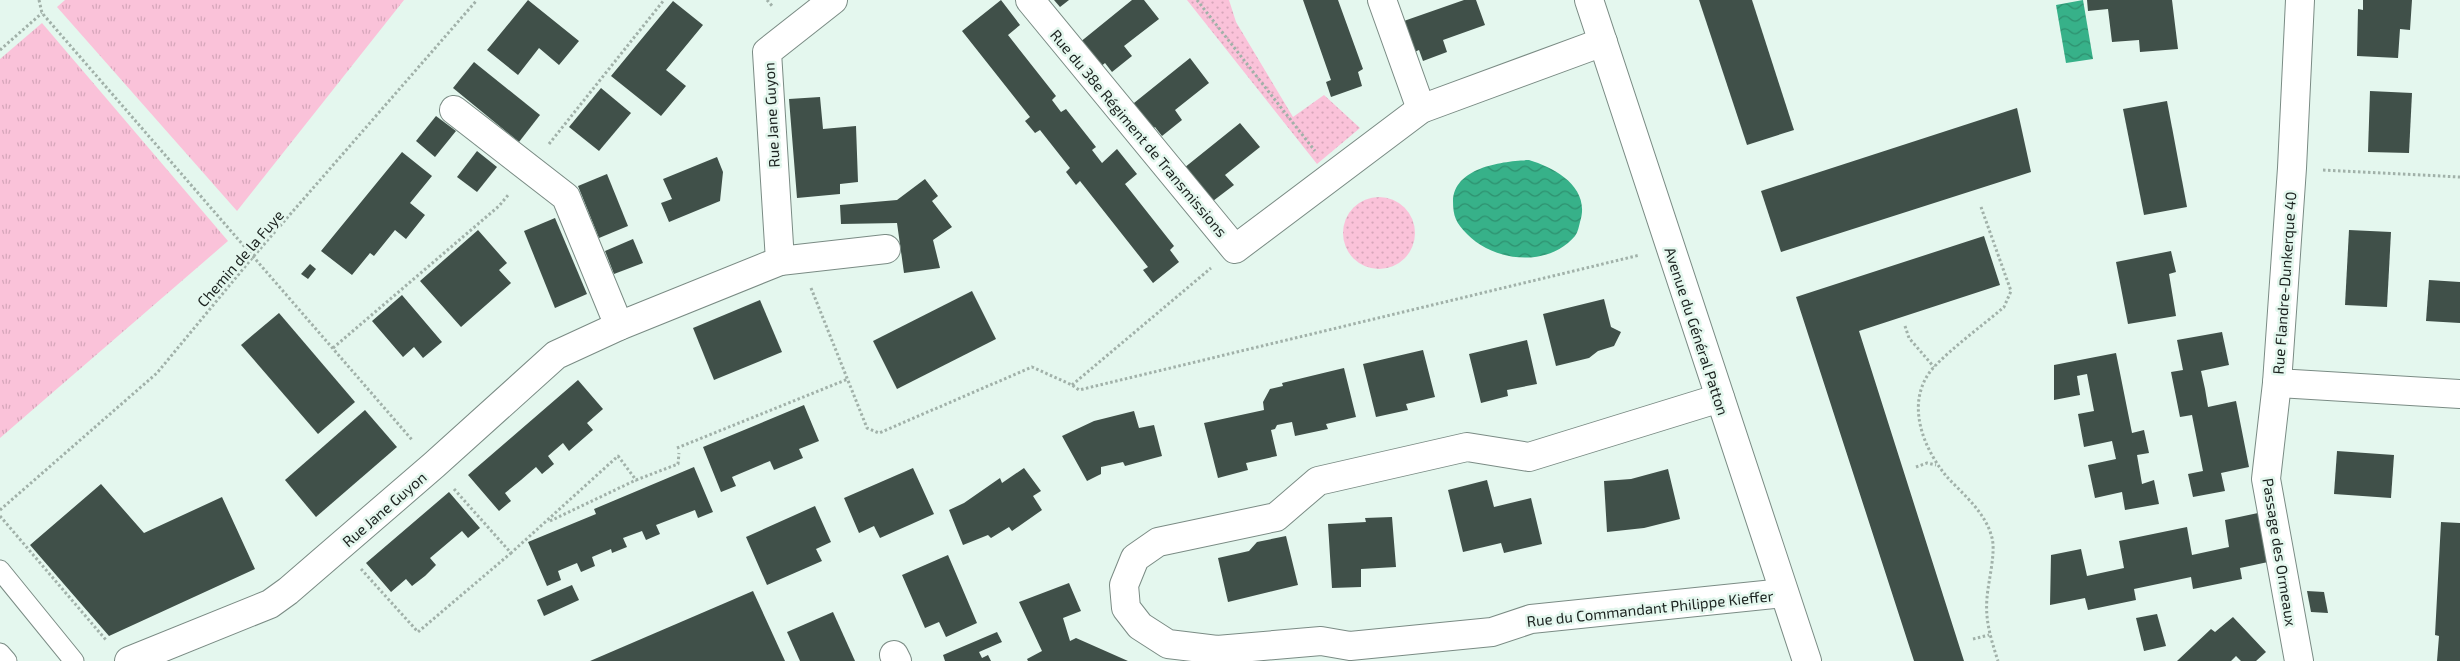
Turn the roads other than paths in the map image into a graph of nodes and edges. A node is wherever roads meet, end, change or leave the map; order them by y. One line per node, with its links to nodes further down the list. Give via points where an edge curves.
1 (833, 0): 10 (street, Rue Jane Guyon, via 767,52)
2 (1030, 0): 7 (street, Rue du 38e Régiment de Transmissions, via 1235,249)
3 (1382, 0): 7 (street)
4 (1589, 0): 6 (street, Avenue du Général Patton)
5 (2300, 0): 12 (street, Rue Flandre-Dunkerque 40)
6 (1603, 42): 7 (street, Rue du 38e Régiment de Transmissions); 14 (street, Avenue du Général Patton)
7 (1421, 109)
8 (454, 110): 11 (street, via 566,197)
9 (886, 249): 10 (street, Rue Jane Guyon)
10 (790, 260): 11 (street, Rue Jane Guyon)
11 (619, 326): 17 (street, Rue Jane Guyon, via 556,355 434,465 270,604)
12 (2277, 383): 13 (street, Rue Flandre-Dunkerque 40); 22 (street, Passage des Ormeaux, via 2266,479)
13 (2460, 394)
14 (1720, 398): 16 (street, Avenue du Général Patton); 16 (street, Rue du Commandant Philippe Kieffer, via 1528,457 1467,447 1318,481 1276,517 1158,542 1135,558 1124,585 1126,608 1140,626 1168,644 1218,650 1321,641 1350,646 1492,632 1531,619)
15 (0, 570): 20 (lane)
16 (1784, 593): 21 (street, Avenue du Général Patton)
17 (119, 652)
18 (0, 653): 19 (lane)
19 (7, 661)
20 (74, 661)
21 (1807, 661)
22 (2299, 661)

